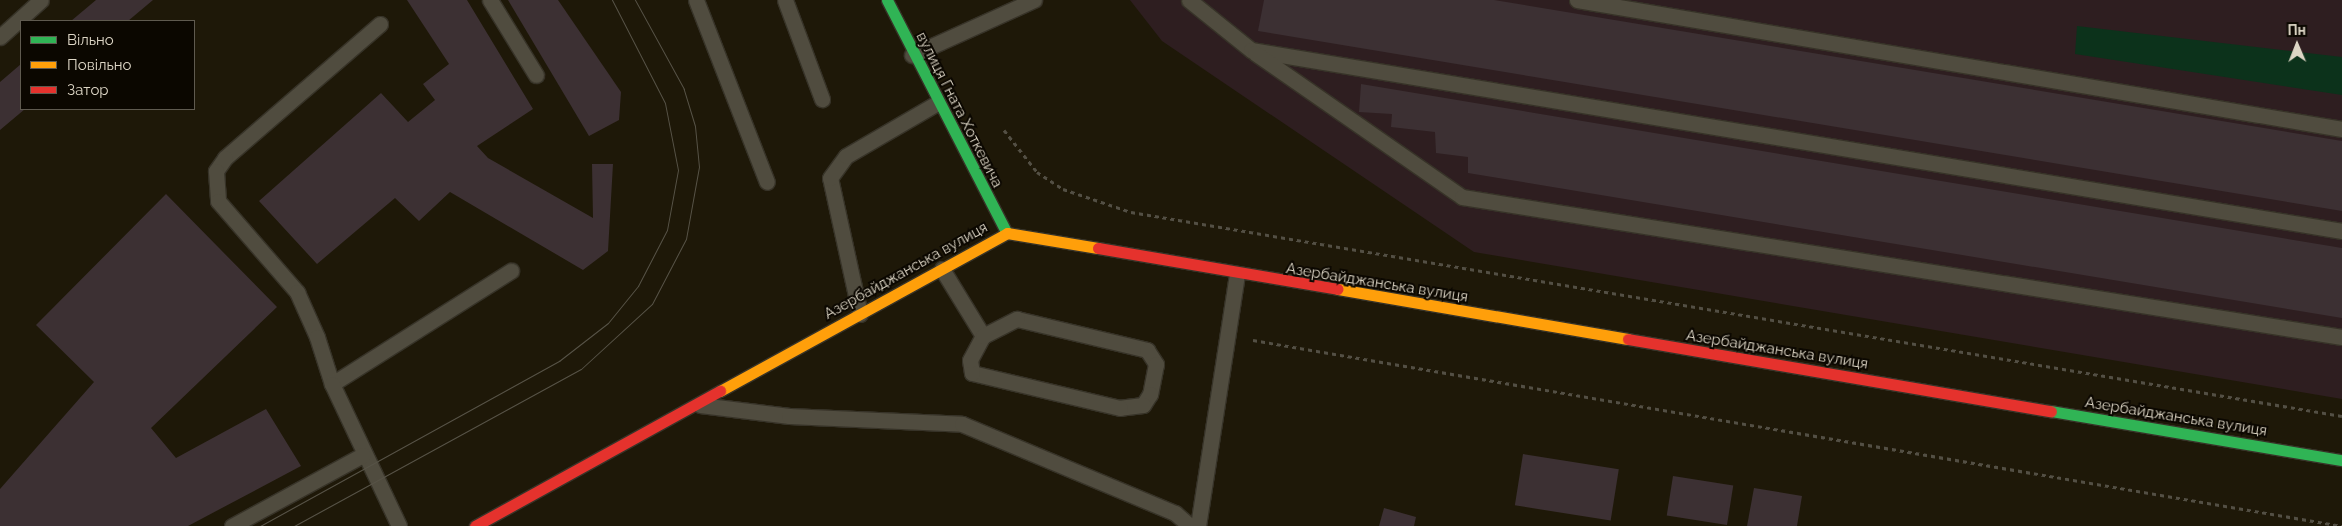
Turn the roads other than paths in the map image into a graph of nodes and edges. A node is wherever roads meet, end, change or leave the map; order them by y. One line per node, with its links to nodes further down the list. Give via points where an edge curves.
1 (41, 0): 10 (lane)
2 (490, 0): 13 (lane)
3 (696, 0): 17 (lane)
4 (785, 0): 14 (lane)
5 (887, 0): 12 (street, вулиця Гната Хоткевича)
6 (1034, 0): 12 (lane)
7 (1189, 0): 11 (lane)
8 (1577, 0): 16 (lane)
9 (380, 24): 26 (lane, via 225,158 216,171 218,201 296,292 317,337)
10 (0, 37)
11 (1251, 50): 18 (lane); 25 (lane, via 1462,197)
12 (912, 55): 15 (street, вулиця Гната Хоткевича)
13 (536, 75)
14 (822, 100)
15 (937, 103): 19 (street, вулиця Гната Хоткевича); 23 (lane, via 846,156 830,178)
16 (2342, 129)
17 (767, 182)
18 (2342, 231)
19 (1006, 233): 20 (street, Азербайджанська вулиця); 22 (street, Азербайджанська вулиця)
20 (942, 269): 23 (street, Азербайджанська вулиця); 24 (lane)
21 (511, 271): 26 (lane)
22 (1237, 275): 29 (street, Азербайджанська вулиця); 34 (lane)
23 (860, 314): 27 (street, Азербайджанська вулиця)
24 (983, 336): 24 (lane, via 1017,319 1137,345 1152,356 1156,364 1150,394 1143,405 1120,408 980,376 972,373 970,360)
25 (2342, 337)
26 (332, 384): 28 (lane)
27 (696, 404): 32 (street, Азербайджанська вулиця); 33 (lane, via 789,416 962,424 1175,513)
28 (363, 455): 30 (lane); 31 (lane)
29 (2342, 460)
30 (232, 526)
31 (399, 526)
32 (475, 526)
33 (1190, 526)
34 (1198, 526)

